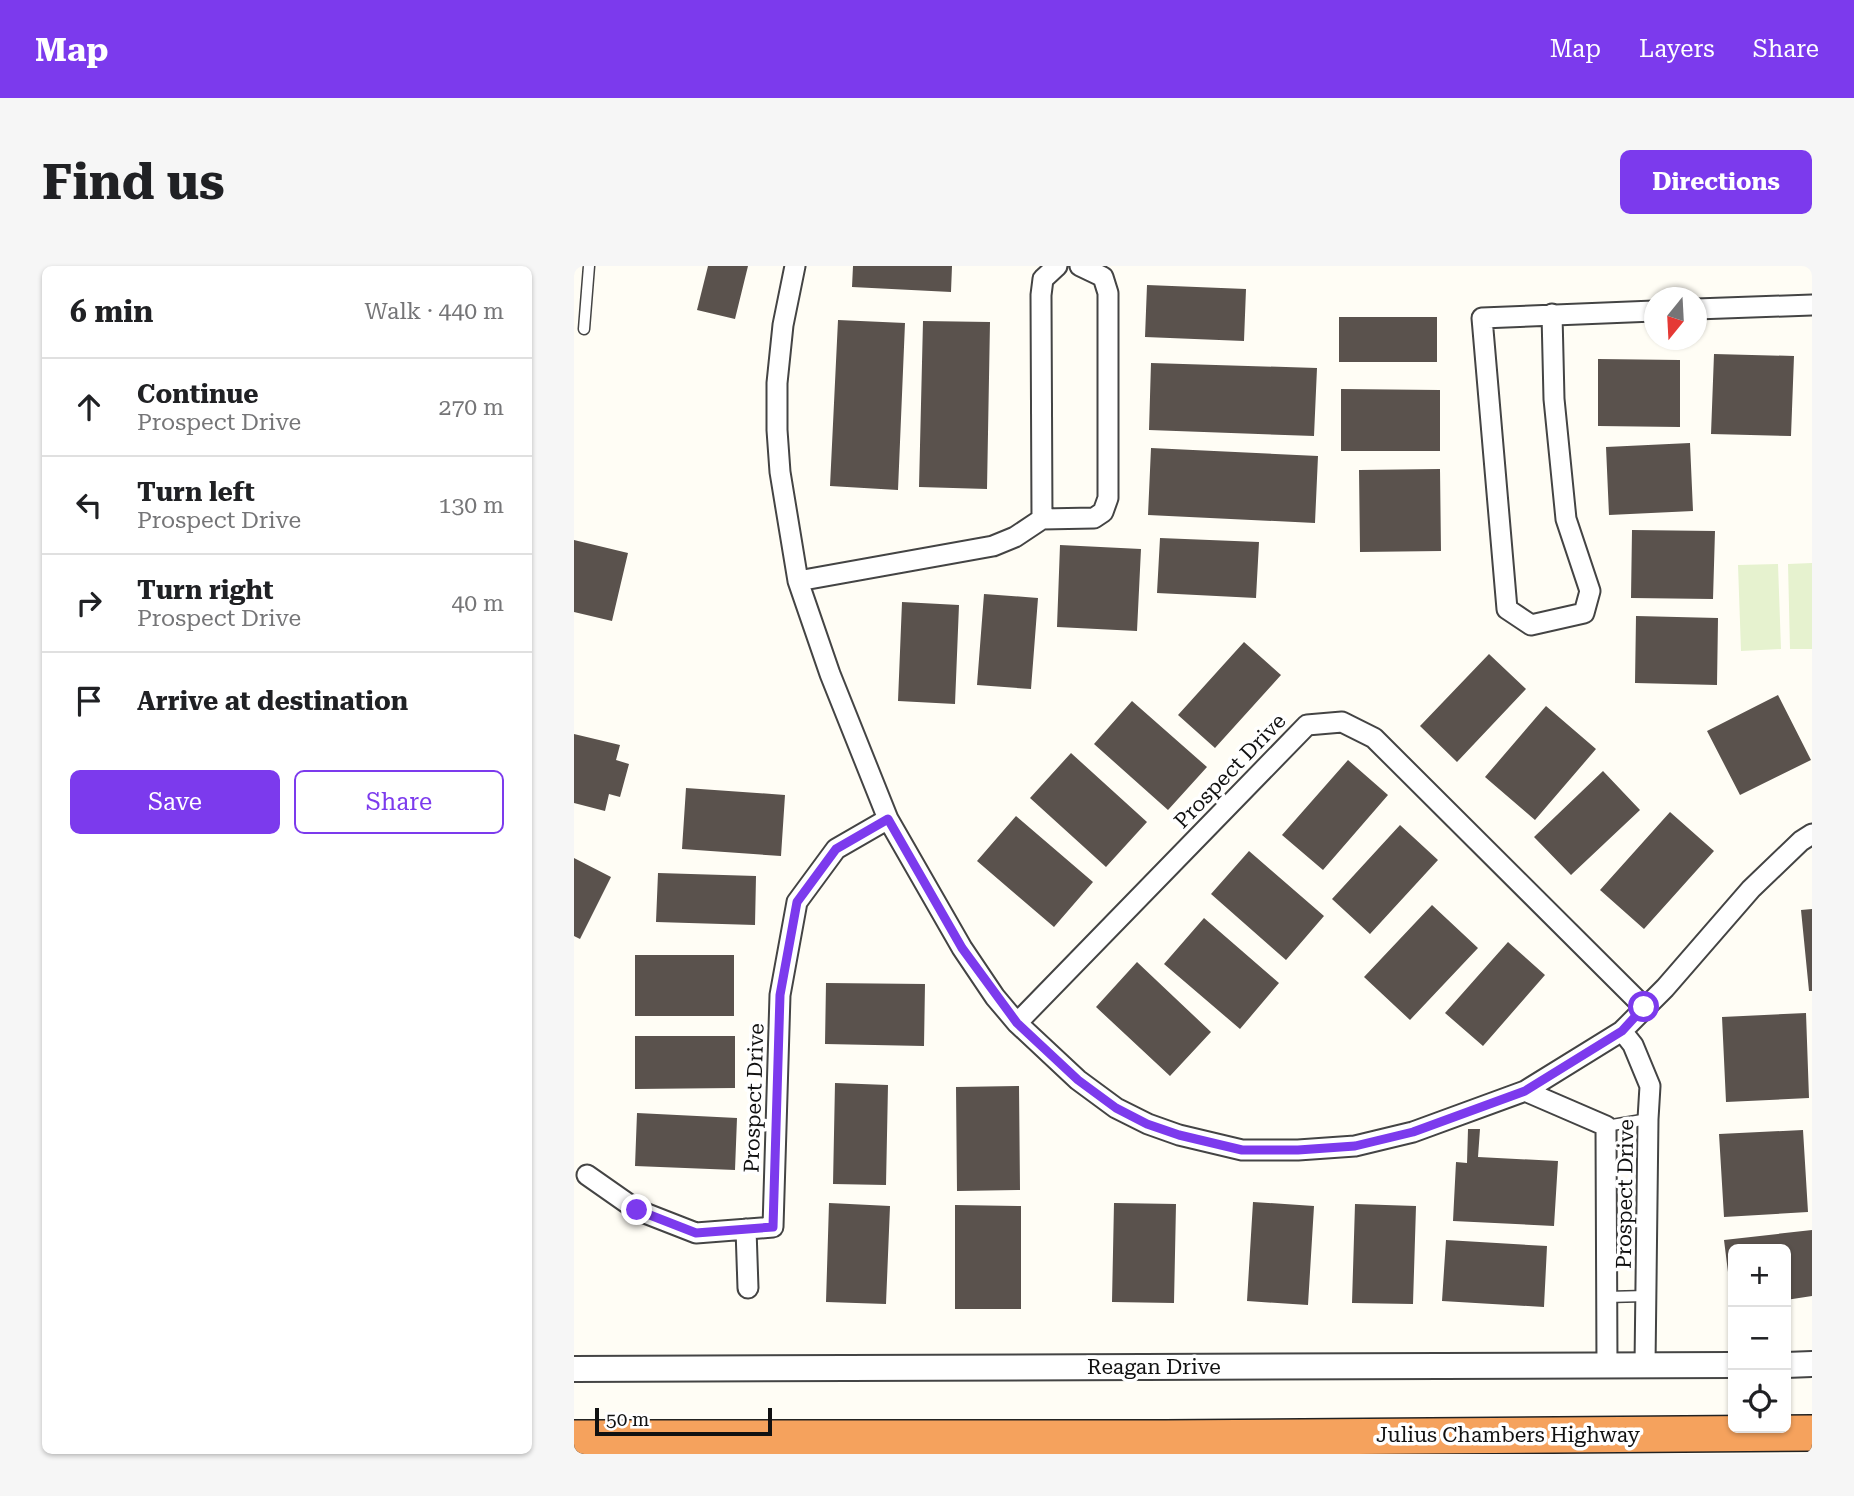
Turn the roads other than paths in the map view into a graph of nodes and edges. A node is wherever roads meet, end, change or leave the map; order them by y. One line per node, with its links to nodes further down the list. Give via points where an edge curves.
1 (589, 266): 9 (lane)
2 (795, 266): 11 (street, via 783,325 777,430)
3 (1056, 266): 10 (street, via 1044,279 1041,295)
4 (1080, 266): 10 (street, via 1103,277 1108,293 1108,498 1103,512 1094,518)
5 (1812, 305): 6 (street)
6 (1707, 309)
7 (1644, 311): 8 (street)
8 (1552, 314): 8 (street, via 1482,318 1507,609 1531,625 1584,613 1590,591 1566,519 1554,398)
9 (584, 329)
10 (1042, 519): 11 (street, via 993,546)
11 (798, 581): 12 (street)
12 (888, 819): 15 (street, via 962,948); 21 (street, Prospect Drive, via 836,849 797,902 780,995 773,1227)
13 (1812, 834): 14 (street, via 1751,889)
14 (1644, 1007): 15 (street, Prospect Drive, via 1374,738 1342,722 1307,725); 16 (street)
15 (1017, 1023): 17 (street, via 1078,1080 1116,1108 1147,1124 1242,1150 1355,1146 1413,1132)
16 (1622, 1031): 17 (street); 18 (street, Prospect Drive, via 1650,1086)
17 (1525, 1091): 19 (street, Prospect Drive)
18 (1648, 1119): 19 (lane); 23 (street, Prospect Drive)
19 (1606, 1126): 24 (street, Prospect Drive)
20 (587, 1175): 21 (street, Prospect Drive, via 637,1210 696,1233)
21 (746, 1229): 22 (street)
22 (748, 1287)
23 (1646, 1296): 24 (lane); 27 (street, Prospect Drive)
24 (1606, 1297): 29 (street, Prospect Drive)
25 (1791, 1364): 26 (street)
26 (1812, 1364)
27 (1645, 1365): 28 (street, Reagan Drive); 29 (street, Reagan Drive)
28 (1728, 1365)
29 (1607, 1366): 30 (street, Reagan Drive)
30 (574, 1369)
31 (1812, 1433): 32 (highway, Julius Chambers Highway)
32 (574, 1438)

